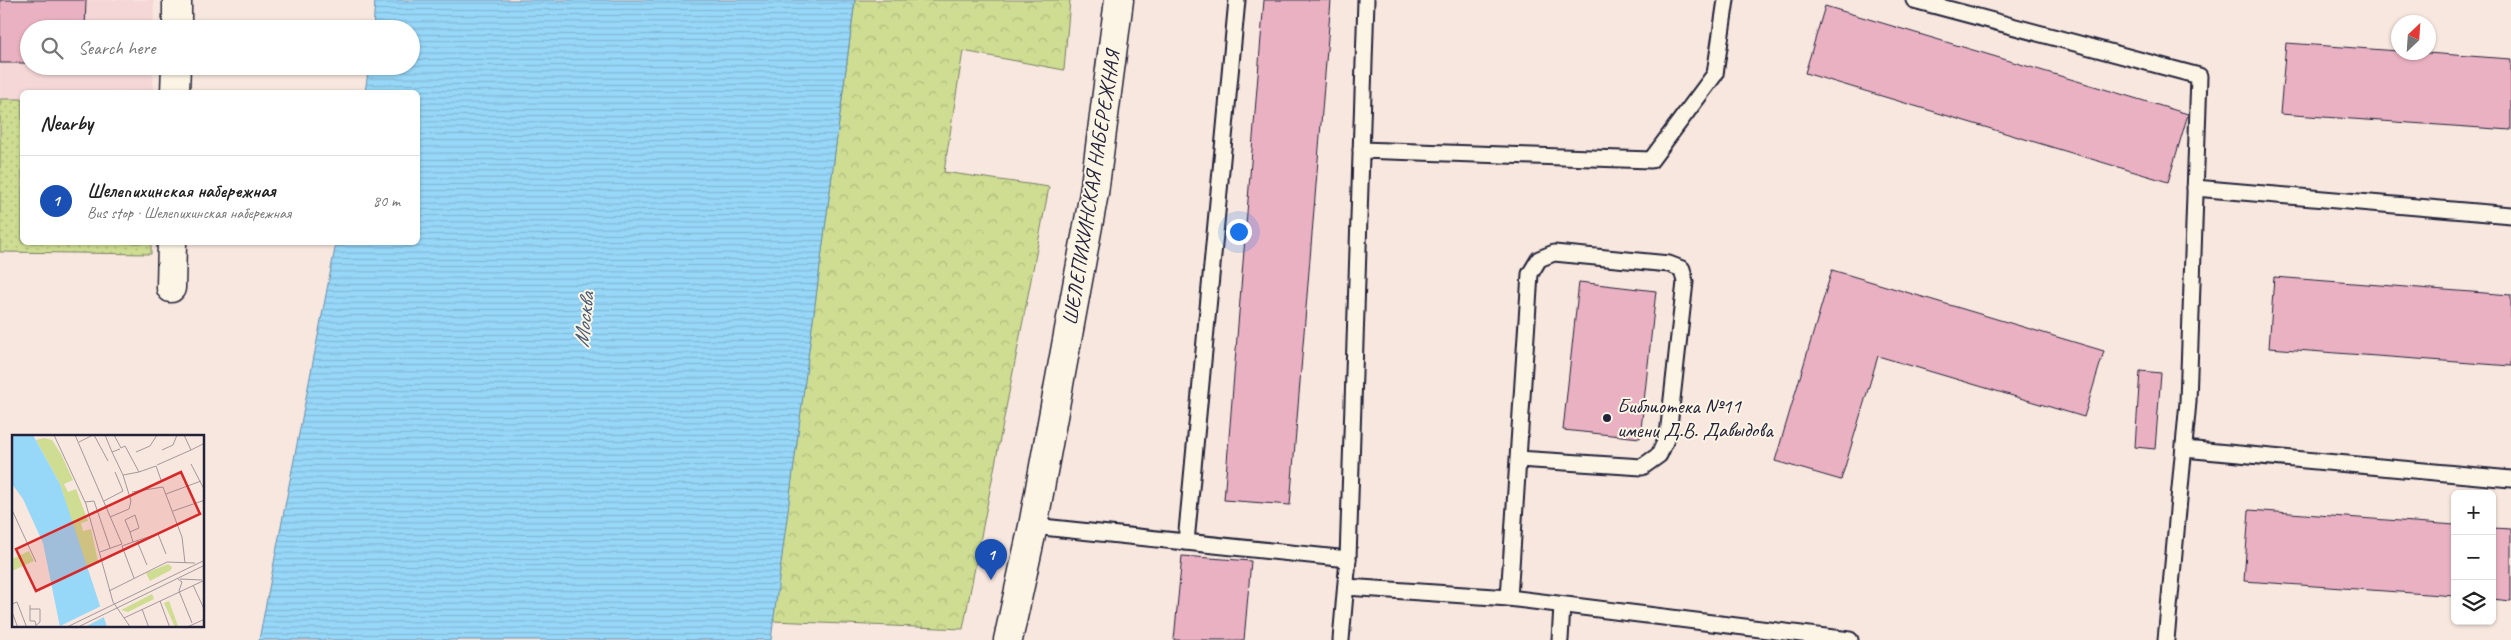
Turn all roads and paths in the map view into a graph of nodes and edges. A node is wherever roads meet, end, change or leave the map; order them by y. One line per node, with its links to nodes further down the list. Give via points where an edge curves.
1 (177, 0): 7 (street)
2 (1119, 0): 18 (street, ШЕЛЕПИХИНСКАЯ НАБЕРЕЖНАЯ, via 1094,193)
3 (1237, 0): 19 (lane)
4 (1366, 0): 10 (lane)
5 (1726, 0): 10 (lane, via 1715,74 1651,160)
6 (1914, 0): 11 (lane, via 2199,76)
7 (176, 20)
8 (176, 75): 9 (street)
9 (175, 90)
10 (1361, 150): 20 (lane)
11 (2195, 188): 12 (lane); 15 (lane)
12 (2511, 215)
13 (172, 245): 14 (street)
14 (171, 288)
15 (2184, 449): 17 (lane); 28 (lane)
16 (1518, 459): 16 (lane, via 1530,274 1539,259 1554,253 1669,264 1682,269 1685,282 1668,435 1659,455 1642,467); 22 (lane)
17 (2511, 479)
18 (1033, 526): 19 (lane); 24 (street, ШЕЛЕПИХИНСКАЯ НАБЕРЕЖНАЯ)
19 (1186, 542): 20 (lane)
20 (1348, 559): 21 (lane)
21 (1346, 587): 22 (lane); 25 (lane)
22 (1509, 598): 23 (lane)
23 (1562, 605): 26 (lane); 27 (lane)
24 (1008, 640)
25 (1341, 640)
26 (1560, 640)
27 (1850, 640)
28 (2166, 640)

